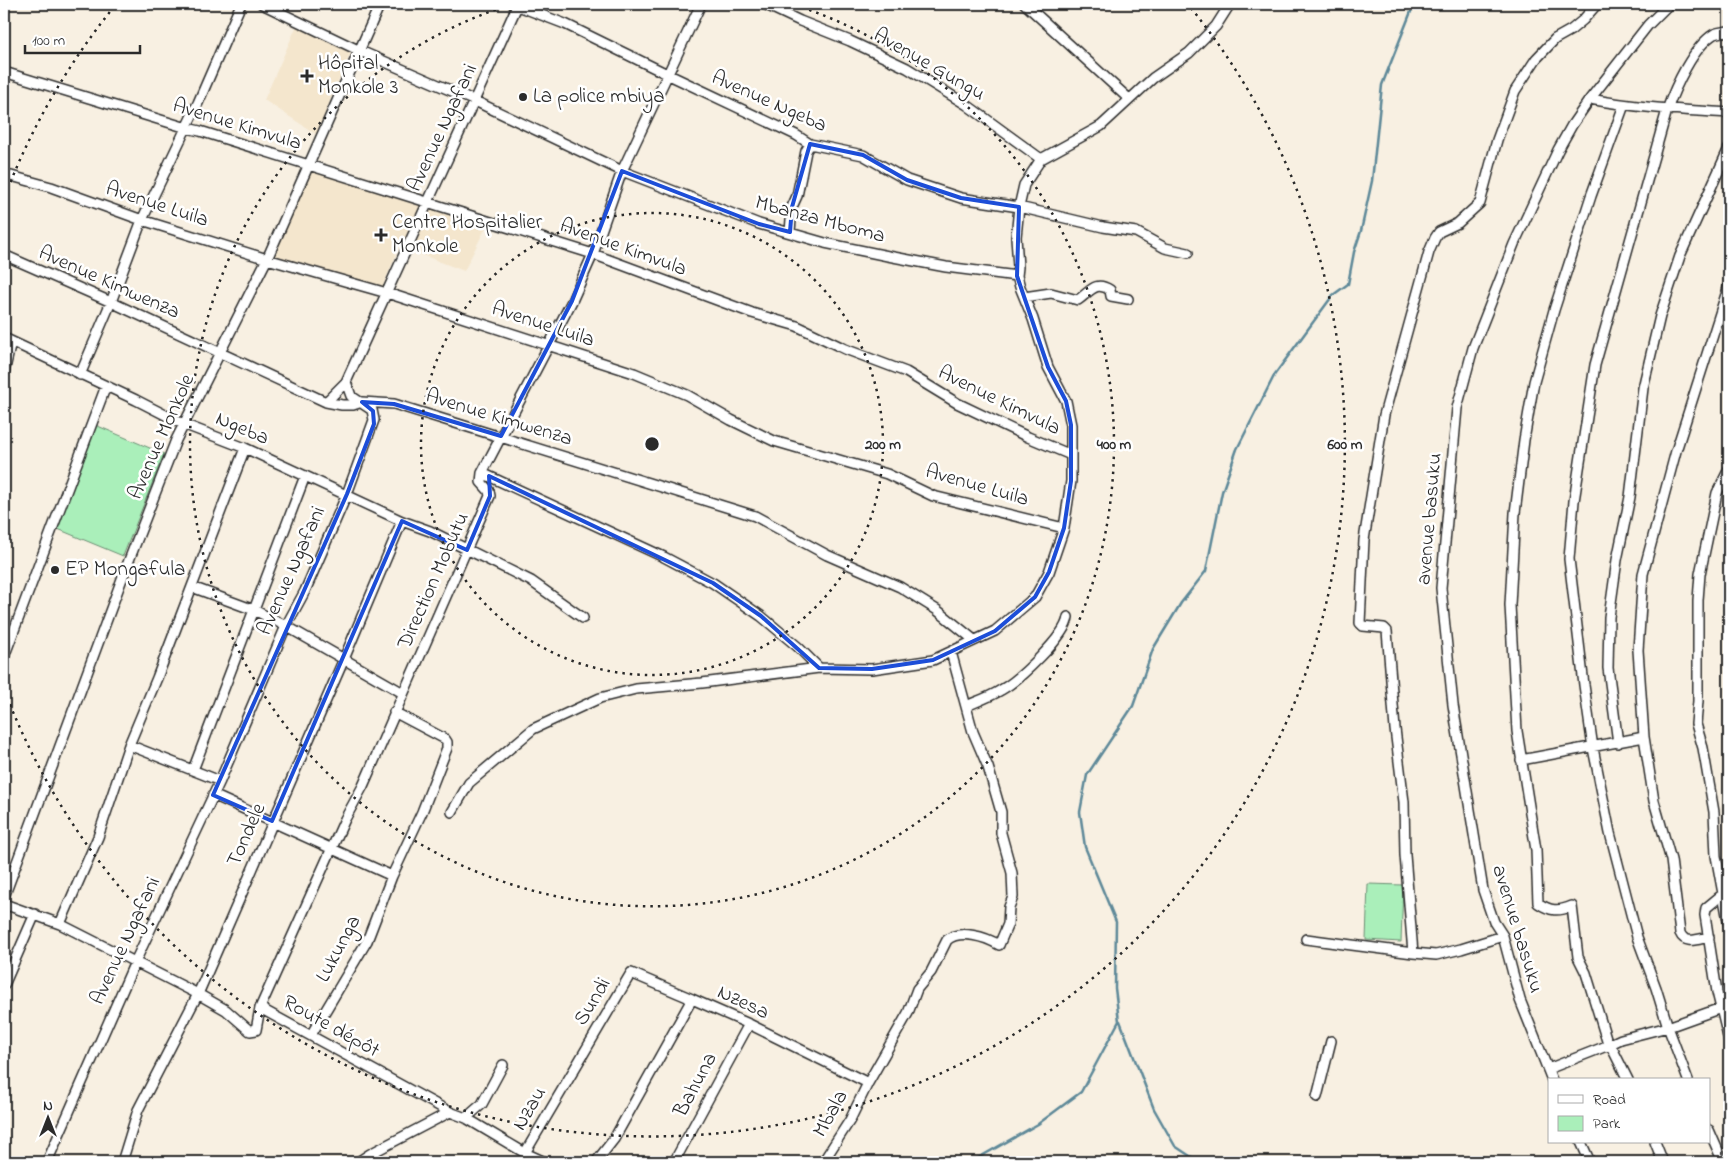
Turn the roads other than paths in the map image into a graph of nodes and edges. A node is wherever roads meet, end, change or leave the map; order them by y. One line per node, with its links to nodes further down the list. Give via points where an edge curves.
1 (240, 4): 22 (street)
2 (262, 4): 13 (street, Mbanza Mboma)
3 (380, 4): 13 (street, Avenue Monkole)
4 (516, 4): 15 (street, Avenue Ngeba); 18 (street, Avenue Ngafani)
5 (701, 4): 15 (street)
6 (764, 4): 25 (street, Avenue Gungu, via 907,68)
7 (1025, 4): 16 (street)
8 (1218, 4): 11 (street)
9 (1597, 4): 97 (street, via 1572,30 1554,39 1536,59 1515,91 1480,202 1458,223 1444,229 1435,238 1384,415 1364,540 1360,623 1387,631 1404,802)
10 (1669, 4): 17 (street, avenue basuku, via 1648,25)
11 (1229, 6): 16 (street, via 1212,30 1189,53)
12 (1729, 31): 20 (street, via 1715,34 1697,51 1677,82)
13 (358, 50): 18 (street, Mbanza Mboma); 26 (street, Avenue Monkole)
14 (4, 72): 22 (street, Avenue Kimvula)
15 (667, 74): 23 (street, Avenue Ngeba); 27 (street)
16 (1129, 99): 25 (street, via 1101,126)
17 (1590, 99): 19 (street); 94 (street, avenue basuku, via 1558,150 1514,244 1473,348 1457,408 1441,596 1453,705 1480,878 1494,922)
18 (475, 101): 27 (street, Mbanza Mboma); 29 (street, Avenue Ngafani)
19 (1624, 105): 20 (street); 80 (street, via 1554,310 1534,382 1524,440 1515,513 1510,605)
20 (1667, 110): 21 (street); 79 (street, via 1595,365 1574,500 1570,565)
21 (1729, 113)
22 (186, 128): 26 (street, Avenue Kimvula); 31 (street)
23 (810, 144): 30 (street, Avenue Ngeba, via 862,155 907,180 961,198); 32 (street, via 792,207)
24 (1729, 148): 77 (street, via 1680,256 1660,316 1643,388 1630,497 1609,617 1608,668)
25 (1041, 159): 30 (street, via 1027,180)
26 (308, 166): 29 (street, Avenue Kimvula); 36 (street, Avenue Monkole)
27 (622, 171): 32 (street, Mbanza Mboma, via 759,224); 34 (street)
28 (4, 174): 31 (street, Avenue Luila, via 51,187)
29 (427, 203): 34 (street, Avenue Kimvula); 39 (street, Avenue Ngafani)
30 (1019, 207): 33 (street, Avenue Ngeba, via 1136,232 1165,248); 37 (street)
31 (142, 220): 36 (street, Avenue Luila); 42 (street)
32 (790, 232): 37 (street, Mbanza Mboma, via 888,256)
33 (1188, 253)
34 (593, 254): 44 (street); 55 (street, Avenue Kimvula, via 752,313 797,326 845,349 906,372 957,404)
35 (4, 255): 42 (street, Avenue Kimwenza)
36 (266, 259): 39 (street, Avenue Luila); 45 (street, Avenue Monkole)
37 (1017, 276): 40 (street)
38 (1729, 285): 76 (street, via 1679,443 1643,574 1638,650)
39 (387, 293): 44 (street, Avenue Luila); 48 (street, Avenue Ngafani)
40 (1024, 297): 41 (street, via 1051,293 1078,300 1096,286 1104,286 1110,290 1111,296); 55 (street, via 1048,366 1066,401 1071,425)
41 (1128, 299)
42 (111, 302): 45 (street, Avenue Kimwenza); 47 (street)
43 (7, 340): 46 (street); 47 (street, Ngeba)
44 (548, 346): 53 (street); 61 (street, Avenue Luila, via 634,373 687,395 774,440 887,474 933,496)
45 (220, 354): 50 (street, Avenue Kimwenza); 52 (street, Avenue Monkole)
46 (4, 373)
47 (80, 375): 49 (street, Ngeba)
48 (346, 382): 50 (street); 51 (street, Avenue Ngafani, via 351,396)
49 (106, 386): 52 (street, Ngeba); 70 (street)
50 (326, 402): 51 (street, Avenue Kimwenza, via 342,405)
51 (362, 402): 53 (street, Avenue Kimwenza, via 394,404); 59 (street, Avenue Ngafani, via 372,410 374,424)
52 (183, 424): 54 (street, Ngeba); 89 (street, Avenue Monkole)
53 (501, 436): 57 (street); 68 (street, Avenue Kimwenza, via 755,516 827,555 900,587 937,610)
54 (245, 448): 58 (street, Ngeba); 63 (street)
55 (1071, 455): 61 (street)
56 (1729, 469): 88 (street, via 1717,493 1700,574 1696,724 1714,812 1716,856)
57 (482, 473): 62 (street, Direction Mobutu, via 482,485 490,496); 72 (street, via 713,582 761,616)
58 (305, 476): 59 (street, Ngeba); 64 (street)
59 (347, 494): 60 (street, Ngeba); 67 (street, Avenue Ngafani, via 305,591)
60 (402, 521): 62 (street, Ngeba); 71 (street, Tondele)
61 (1064, 528): 68 (street, via 1049,572 1035,597 995,631)
62 (467, 550): 66 (street, Ngeba, via 531,581); 73 (street, Direction Mobutu)
63 (192, 587): 64 (street); 78 (street)
64 (254, 610): 67 (street); 81 (street)
65 (1068, 617): 74 (street, via 1066,627 1052,644 1020,675 992,696)
66 (582, 618)
67 (286, 626): 71 (street); 82 (street, Avenue Ngafani)
68 (974, 640): 69 (street)
69 (951, 652): 72 (street, via 933,660 882,668); 74 (street)
70 (4, 657)
71 (344, 659): 73 (street); 85 (street, Tondele)
72 (819, 668): 84 (street, via 636,689 600,698 533,729 469,783)
73 (403, 693): 75 (street, Direction Mobutu)
74 (966, 706): 116 (street, Mbala, via 1002,812 1001,833 1012,870 1014,893 1008,924 1000,945 963,935 947,940 931,972 917,989 908,1013)
75 (394, 712): 86 (street, Direction Mobutu); 87 (street, Lukunga, via 445,739 447,748)
76 (1644, 737): 77 (street); 95 (street, via 1654,801 1671,860 1680,933 1685,940)
77 (1618, 743): 79 (street)
78 (130, 745): 81 (street); 92 (street, via 98,837)
79 (1593, 748): 80 (street); 105 (street, via 1610,833 1637,937)
80 (1521, 760): 109 (street, via 1536,850 1538,903 1552,910 1572,906 1578,957)
81 (193, 770): 82 (street)
82 (220, 781): 83 (street, Avenue Ngafani)
83 (213, 795): 85 (street); 98 (street, Avenue Ngafani)
84 (452, 812)
85 (272, 821): 86 (street); 100 (street, Tondele)
86 (332, 849): 87 (street); 102 (street, Direction Mobutu)
87 (392, 876): 106 (street, Lukunga, via 367,941)
88 (1723, 894): 93 (street); 95 (street, via 1705,910)
89 (4, 897)
90 (4, 904): 91 (street, Route dépôt)
91 (35, 914): 92 (street, Route dépôt); 99 (street)
92 (60, 924): 98 (street, Route dépôt)
93 (1729, 926)
94 (1503, 936): 97 (street, via 1436,955); 112 (street, avenue basuku, via 1520,1000)
95 (1709, 937): 103 (street)
96 (1306, 938): 97 (street)
97 (1413, 953)
98 (135, 962): 100 (street, Route dépôt); 124 (street, Avenue Ngafani)
99 (4, 985)
100 (198, 994): 102 (street, Route dépôt, via 226,1010 250,1031 256,1030); 125 (street, Tondele, via 138,1110)
101 (692, 999): 104 (street, Nzesa); 110 (street, Sundi, via 631,972); 128 (street, Nzesa, via 614,1139)
102 (260, 1008): 106 (street, Route dépôt)
103 (1721, 1008): 105 (street); 108 (street)
104 (749, 1024): 116 (street, Nzesa); 129 (street, Bahuna)
105 (1668, 1027): 109 (street); 115 (street)
106 (311, 1035): 118 (street, Route dépôt)
107 (1331, 1041): 117 (street)
108 (1729, 1041)
109 (1610, 1044): 112 (street); 114 (street)
110 (586, 1049): 123 (street, Nzau)
111 (503, 1066): 119 (street, via 482,1104)
112 (1548, 1069): 113 (street, avenue basuku)
113 (1551, 1078)
114 (1627, 1078)
115 (1687, 1078)
116 (868, 1083): 130 (street, Mbala, via 850,1120)
117 (1317, 1097)
118 (450, 1112): 119 (street, Nzau); 126 (street)
119 (466, 1118): 123 (street, Nzau)
120 (1710, 1132): 133 (street)
121 (1582, 1144): 131 (street)
122 (1656, 1144): 132 (street)
123 (525, 1153): 127 (street)
124 (47, 1162)
125 (122, 1162)
126 (358, 1162)
127 (545, 1162)
128 (596, 1162)
129 (674, 1162)
130 (823, 1162)
131 (1590, 1162)
132 (1664, 1162)
133 (1722, 1162)

